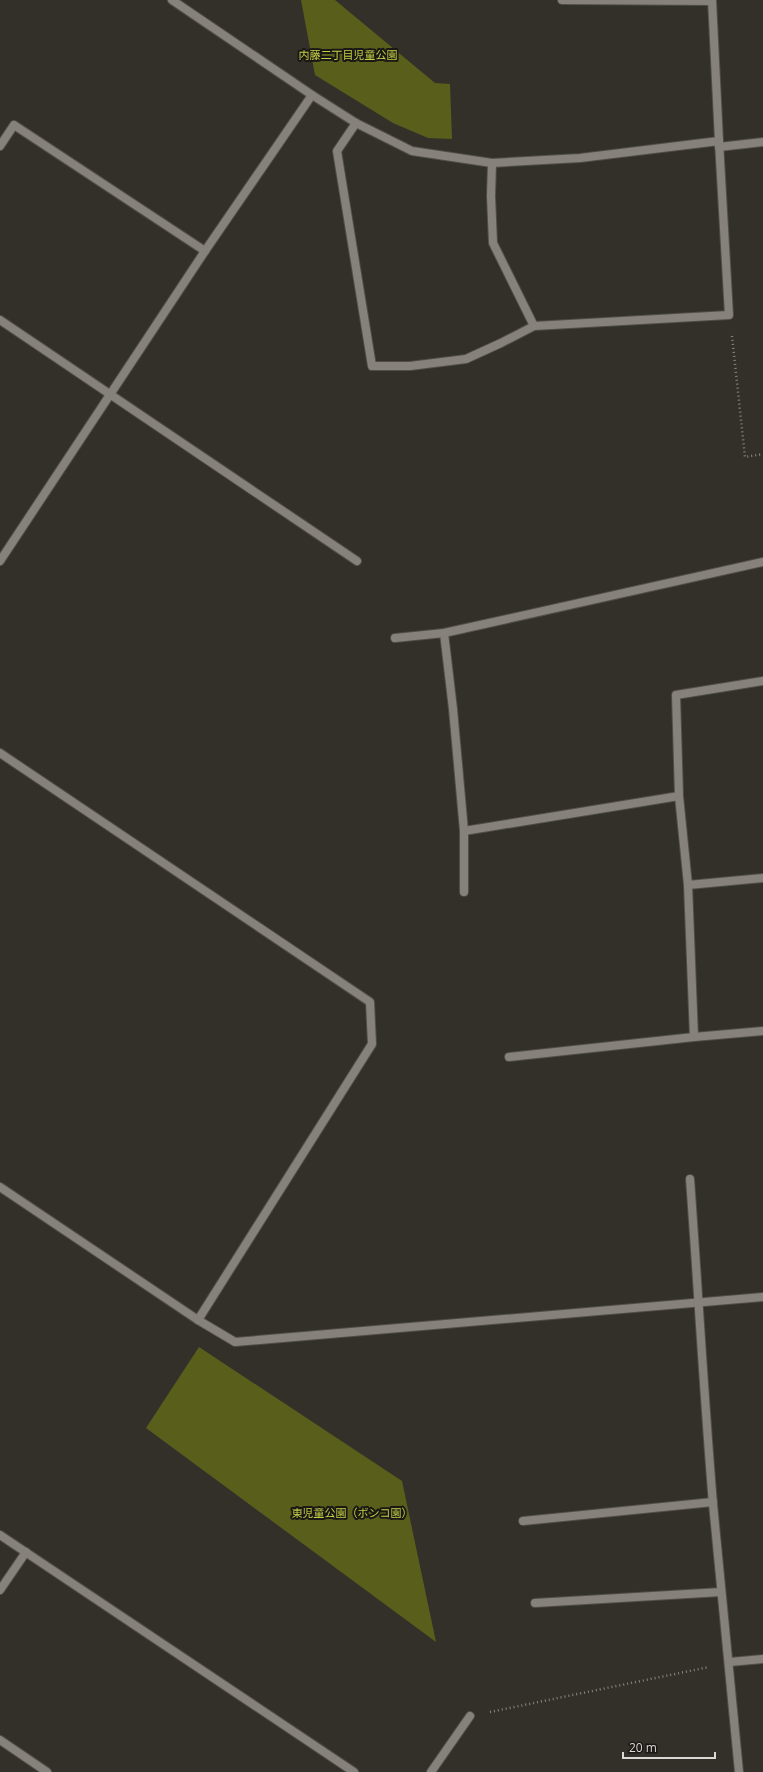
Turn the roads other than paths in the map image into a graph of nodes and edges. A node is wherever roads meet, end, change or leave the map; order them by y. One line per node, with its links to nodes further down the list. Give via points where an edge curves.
1 (172, 0): 4 (street)
2 (562, 0): 3 (street)
3 (712, 1): 7 (street)
4 (312, 95): 5 (street); 10 (street)
5 (356, 123): 9 (street, via 412,151); 12 (street, via 337,151 372,366 410,366 466,359)
6 (763, 142): 7 (street)
7 (719, 144): 9 (street, via 580,158); 12 (street, via 729,315)
8 (0, 146): 10 (street, via 14,125)
9 (492, 163): 12 (street, via 493,243)
10 (205, 251): 13 (street)
11 (0, 320): 13 (street)
12 (534, 326)
13 (110, 394): 14 (street); 15 (street)
14 (0, 561)
15 (356, 561)
16 (763, 562): 17 (street)
17 (444, 633): 18 (street); 22 (street)
18 (395, 638)
19 (763, 681): 21 (street, via 676,695)
20 (0, 753): 33 (street, via 370,1002 372,1044)
21 (679, 796): 22 (street); 24 (street)
22 (464, 831): 25 (street)
23 (763, 878): 24 (street)
24 (688, 885): 27 (street)
25 (464, 892)
26 (763, 1031): 27 (street)
27 (694, 1037): 28 (street)
28 (509, 1057)
29 (690, 1179): 32 (street)
30 (0, 1187): 33 (street)
31 (763, 1297): 32 (street)
32 (699, 1302): 33 (street, via 235,1342); 34 (street)
33 (198, 1320)
34 (713, 1502): 35 (street); 39 (street)
35 (523, 1521)
36 (0, 1535): 37 (street)
37 (26, 1552): 38 (street); 46 (street)
38 (0, 1590)
39 (721, 1592): 40 (street); 42 (street)
40 (535, 1603)
41 (763, 1659): 42 (street)
42 (730, 1662): 48 (street)
43 (470, 1716): 47 (street)
44 (0, 1740): 45 (street)
45 (47, 1772)
46 (354, 1772)
47 (431, 1772)
48 (739, 1772)

